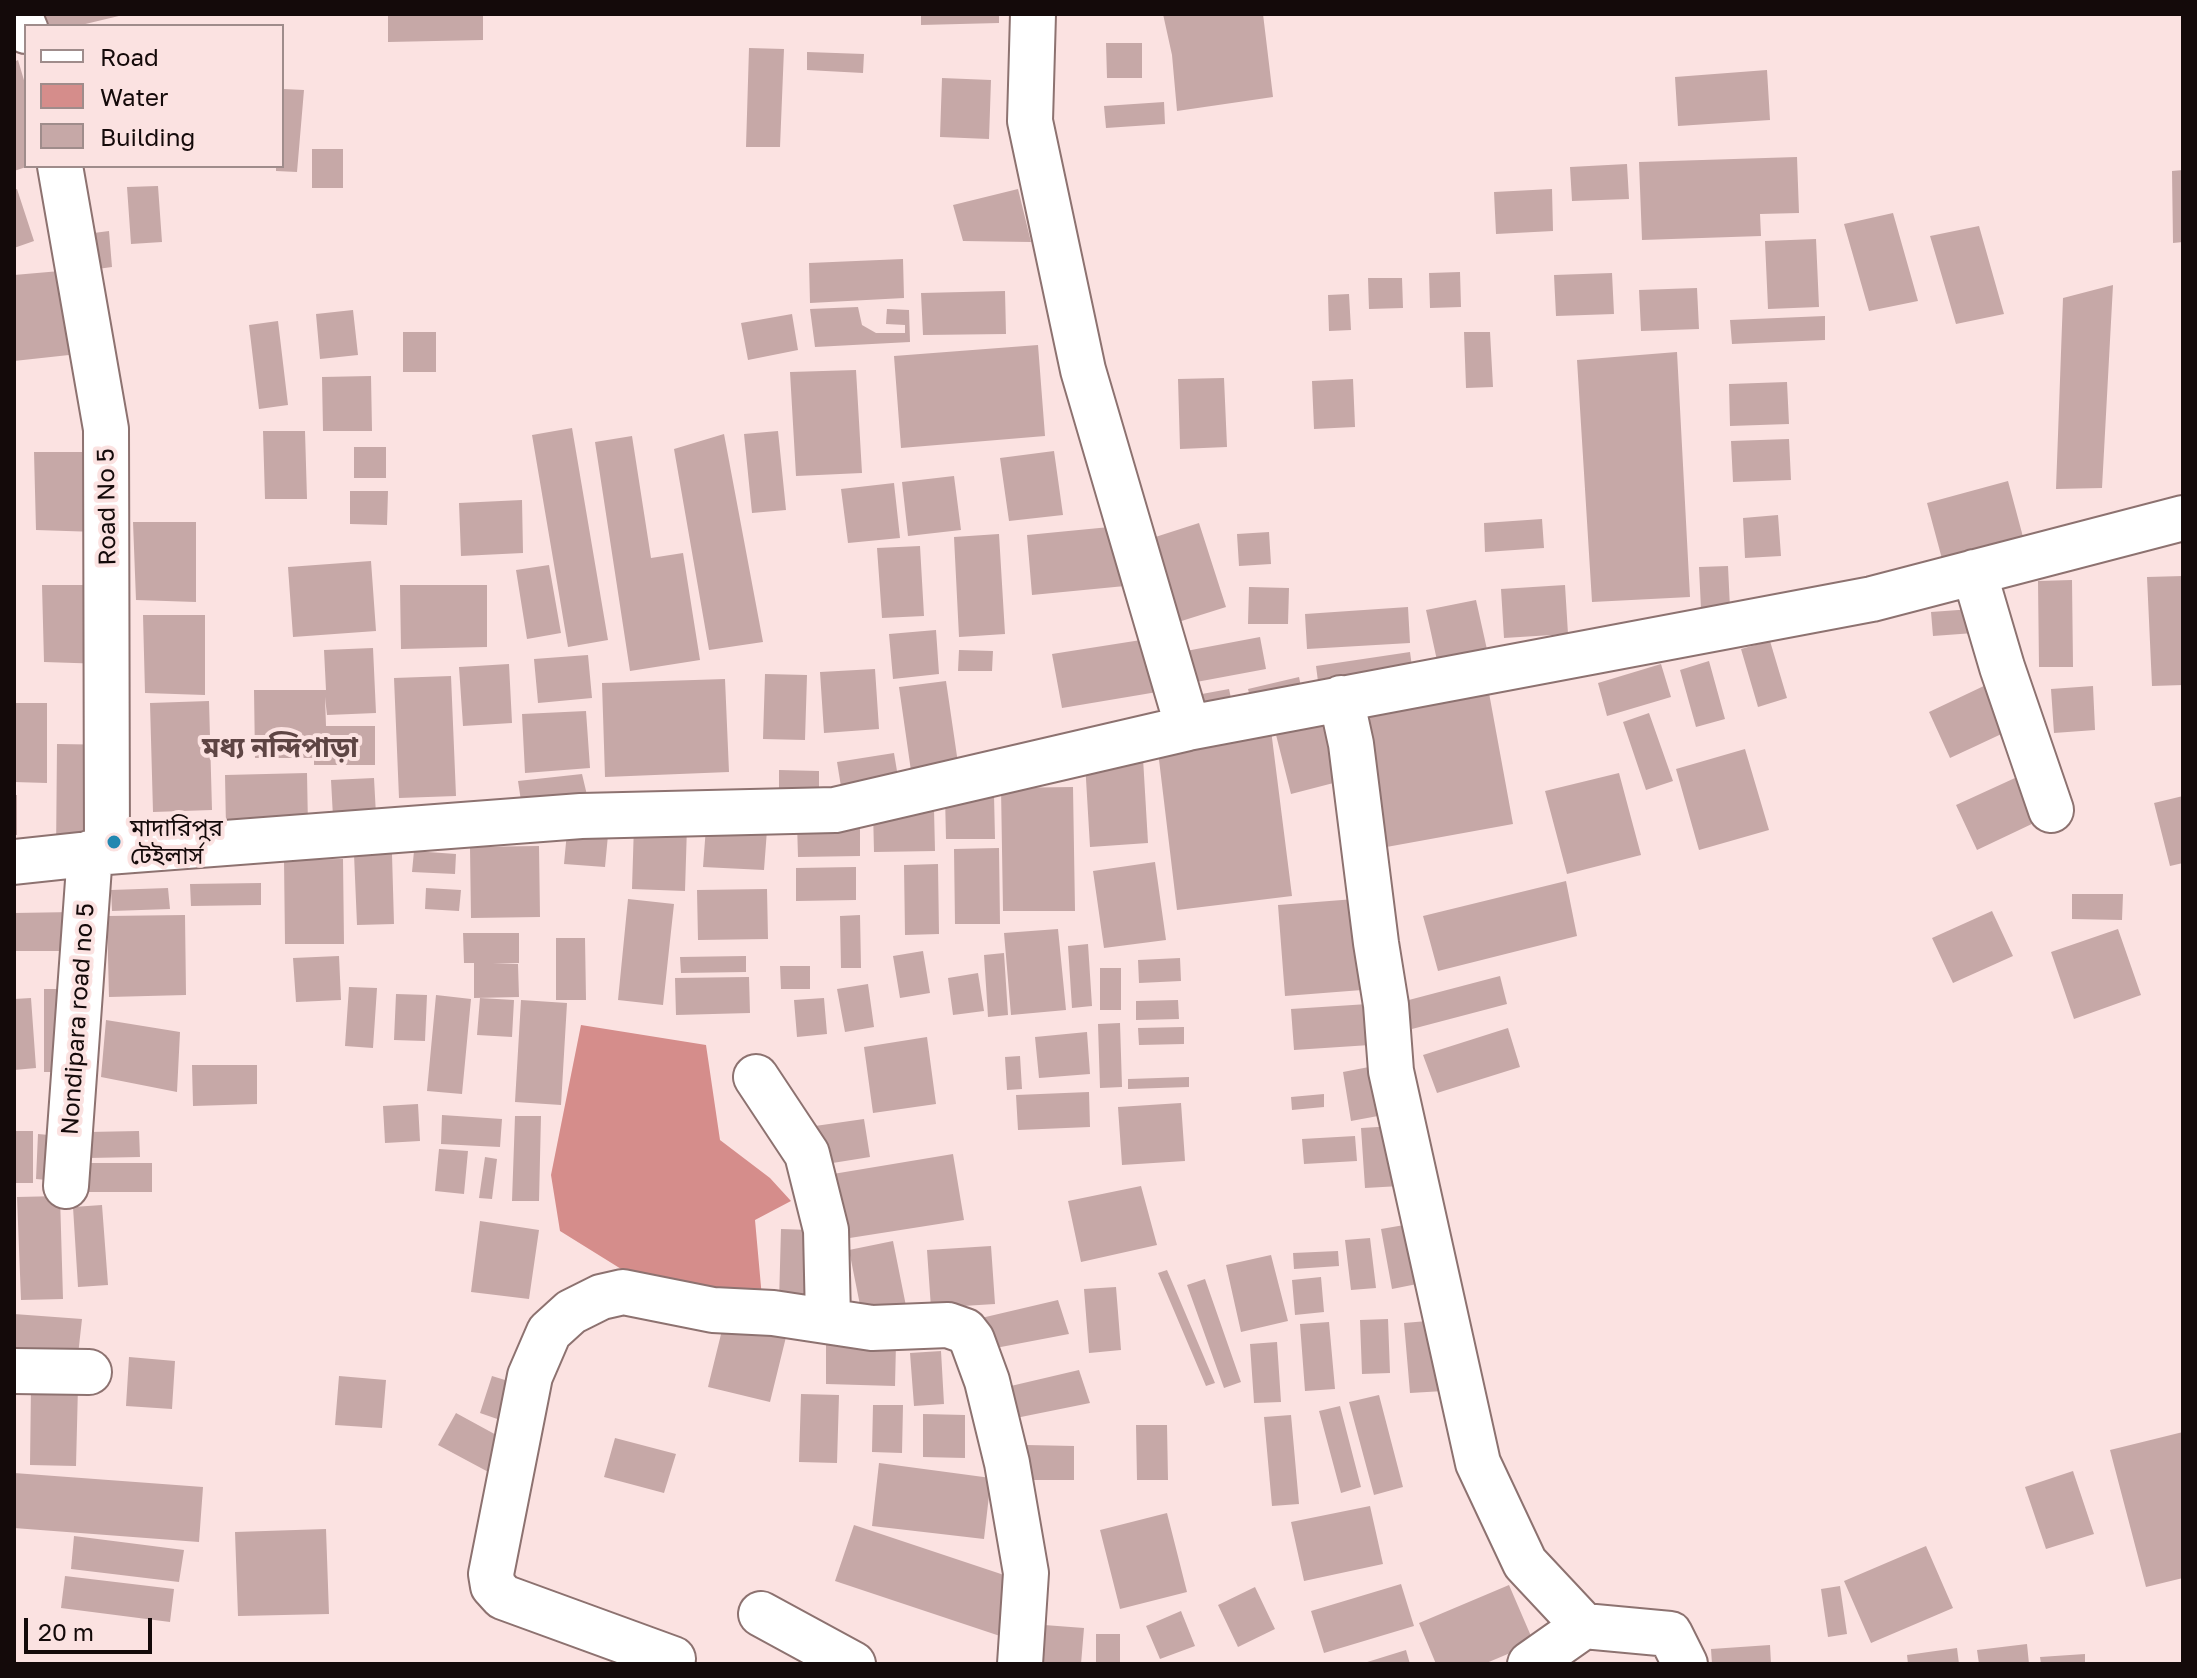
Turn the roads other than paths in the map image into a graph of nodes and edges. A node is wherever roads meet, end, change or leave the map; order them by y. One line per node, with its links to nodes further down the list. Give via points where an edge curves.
1 (1033, 14): 6 (street, via 1030,121 1083,370)
2 (60, 168): 8 (street, Road No 5, via 106,429)
3 (2183, 518): 4 (street)
4 (1974, 572): 5 (street, via 1872,599); 7 (street)
5 (1341, 698): 6 (street); 16 (street, via 1382,966 1391,1071 1478,1463 1525,1563)
6 (1188, 728): 8 (street, via 835,810 581,816)
7 (2051, 810)
8 (99, 852): 9 (street); 11 (street, Nondipara road no 5)
9 (14, 862)
10 (756, 1077): 12 (street, via 807,1154 826,1230)
11 (66, 1186)
12 (828, 1319): 17 (street, via 713,1310 623,1292 581,1307 549,1332 530,1376 491,1574 493,1586 503,1597); 19 (street, via 872,1328 948,1325 972,1340 1007,1463 1026,1573)
13 (14, 1371): 14 (street)
14 (89, 1372)
15 (761, 1614): 18 (street)
16 (1584, 1626): 20 (street); 21 (street, via 1670,1634)
17 (673, 1659)
18 (853, 1664)
19 (1020, 1664)
20 (1530, 1664)
21 (1685, 1664)

